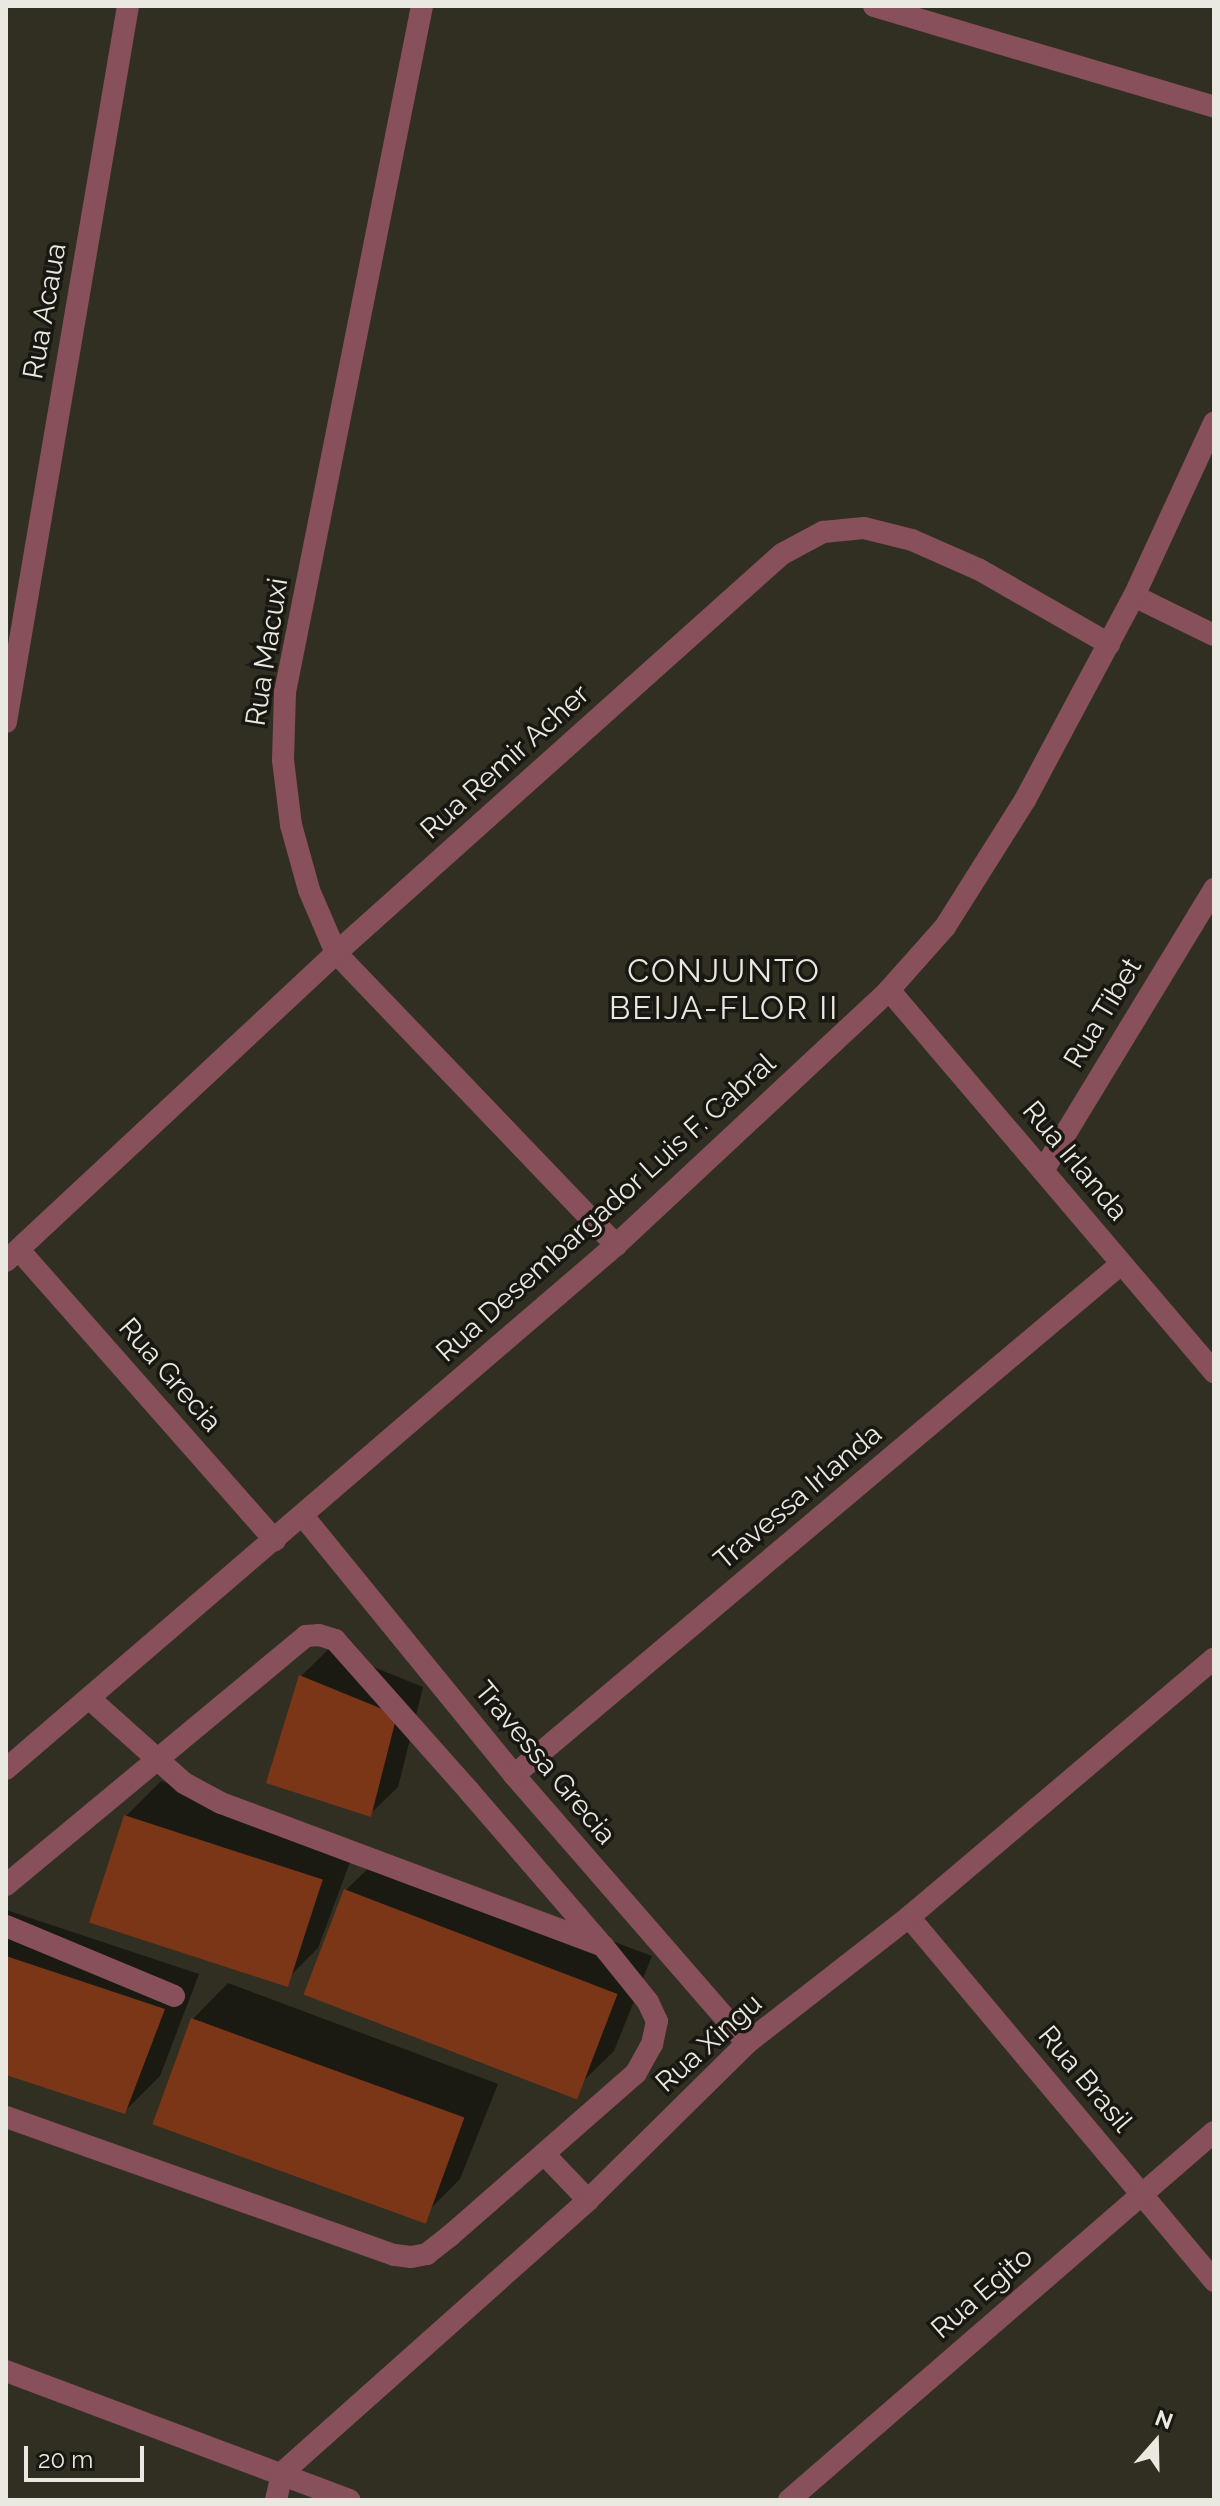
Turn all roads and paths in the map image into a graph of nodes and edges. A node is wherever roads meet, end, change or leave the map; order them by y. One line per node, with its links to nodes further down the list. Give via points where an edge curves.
1 (128, 6): 9 (street, Rua Acaua)
2 (422, 6): 11 (street, Rua Macuxi, via 285,692 283,760 291,825 309,890)
3 (874, 6): 4 (street)
4 (1214, 107)
5 (1214, 423): 6 (street, Rua Desembargador Luis F. Cabral)
6 (1134, 596): 7 (street); 8 (street, Rua Desembargador Luis F. Cabral)
7 (1214, 635)
8 (1109, 644): 11 (street, Rua Remir Acher, via 980,570 912,540 864,528 823,532 782,554); 12 (street, Rua Desembargador Luis F. Cabral, via 984,870 945,927)
9 (6, 722)
10 (1214, 889): 13 (street, Rua Tibet)
11 (336, 953): 14 (street, Rua Macuxi); 15 (street, Rua Remir Acher)
12 (889, 990): 13 (street, Rua Irlanda); 14 (street, Rua Desembargador Luis F. Cabral)
13 (1044, 1169): 16 (street, Rua Irlanda)
14 (616, 1245): 18 (street, Rua Desembargador Luis F. Cabral)
15 (13, 1256): 19 (street, Rua Grecia)
16 (1121, 1264): 17 (street, Rua Irlanda); 24 (street, Travessa Irlanda)
17 (1214, 1372)
18 (303, 1516): 19 (street, Rua Desembargador Luis F. Cabral); 24 (street, Travessa Grecia)
19 (275, 1540): 21 (street, Rua Desembargador Luis F. Cabral)
20 (1214, 1658): 26 (street, Rua Xingu)
21 (90, 1699): 22 (street); 23 (street, Rua Desembargador Luis F. Cabral)
22 (156, 1761): 25 (street); 28 (street, via 221,1803); 28 (street, via 306,1636 335,1640)
23 (6, 1769)
24 (514, 1775): 30 (street, Travessa Grecia)
25 (6, 1885)
26 (909, 1917): 30 (street, Rua Xingu); 34 (street, Rua Brasil)
27 (6, 1926): 29 (street)
28 (603, 1946): 33 (street, via 648,2002 657,2021 652,2044 636,2073)
29 (174, 1996)
30 (747, 2043): 35 (street, Rua Xingu)
31 (6, 2117): 33 (street, via 411,2257 427,2254)
32 (1214, 2132): 34 (street, Rua Egito)
33 (544, 2154): 35 (street)
34 (1143, 2193): 36 (street, Rua Brasil); 41 (street, Rua Egito)
35 (588, 2200): 38 (street, Rua Xingu)
36 (1214, 2281)
37 (6, 2371): 38 (street)
38 (282, 2473): 39 (street); 40 (street)
39 (276, 2500)
40 (350, 2500)
41 (789, 2500)

